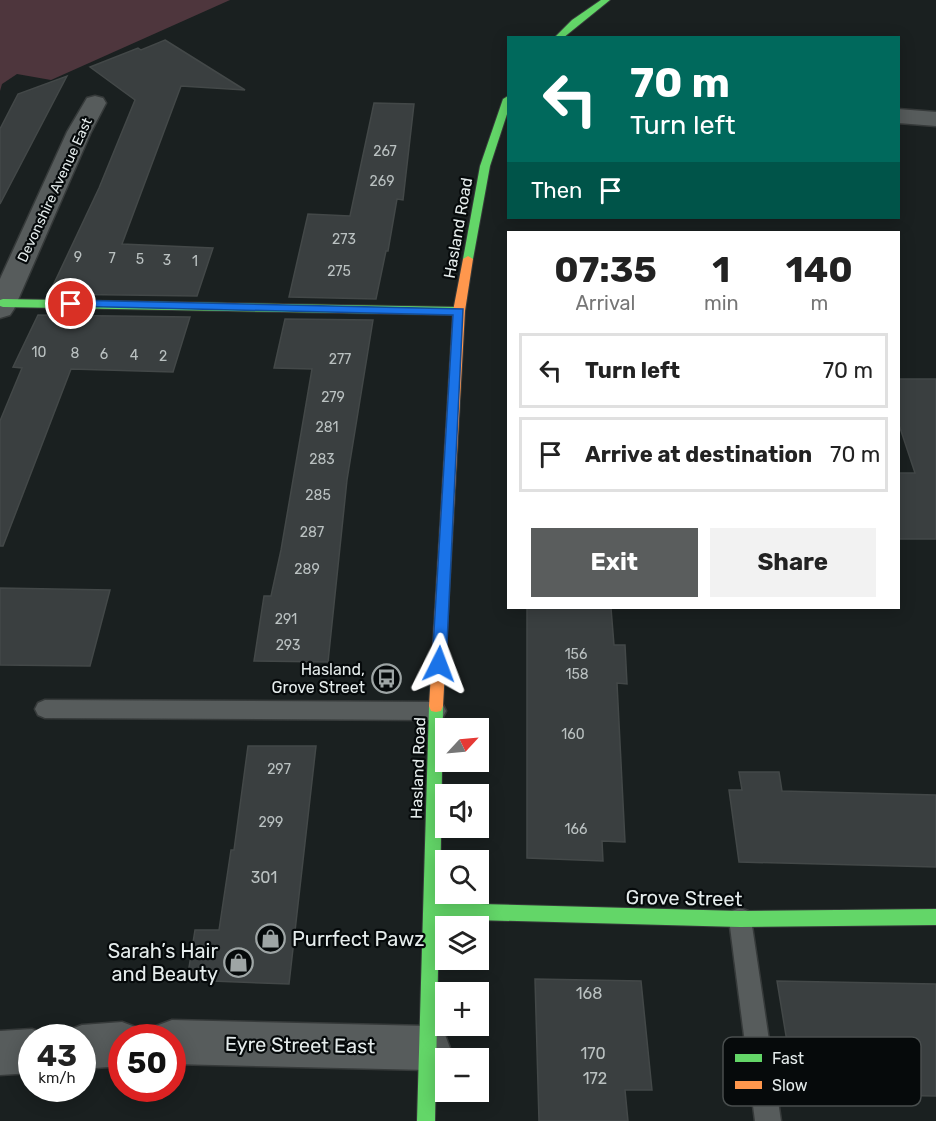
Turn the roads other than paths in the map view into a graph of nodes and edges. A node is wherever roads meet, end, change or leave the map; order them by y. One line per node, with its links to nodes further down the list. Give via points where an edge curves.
1 (606, 0): 2 (main road)
2 (560, 36)
3 (507, 102): 8 (main road, Hasland Road, via 485,166)
4 (96, 103): 7 (street, Devonshire Avenue East, via 79,132)
5 (900, 116): 6 (street)
6 (936, 119)
7 (2, 306): 8 (main road)
8 (459, 311): 10 (main road, Hasland Road)
9 (45, 709): 10 (lane)
10 (436, 711): 11 (main road, Hasland Road)
11 (431, 911): 13 (main road, Grove Street); 16 (main road, Hasland Road)
12 (936, 917): 13 (main road, Grove Street)
13 (740, 919): 14 (lane)
14 (756, 1037)
15 (186, 1041): 16 (street, Eyre Street East)
16 (428, 1048): 20 (main road, Hasland Road)
17 (18, 1052): 18 (street)
18 (0, 1053)
19 (766, 1106): 21 (lane)
20 (426, 1121)
21 (768, 1121)

